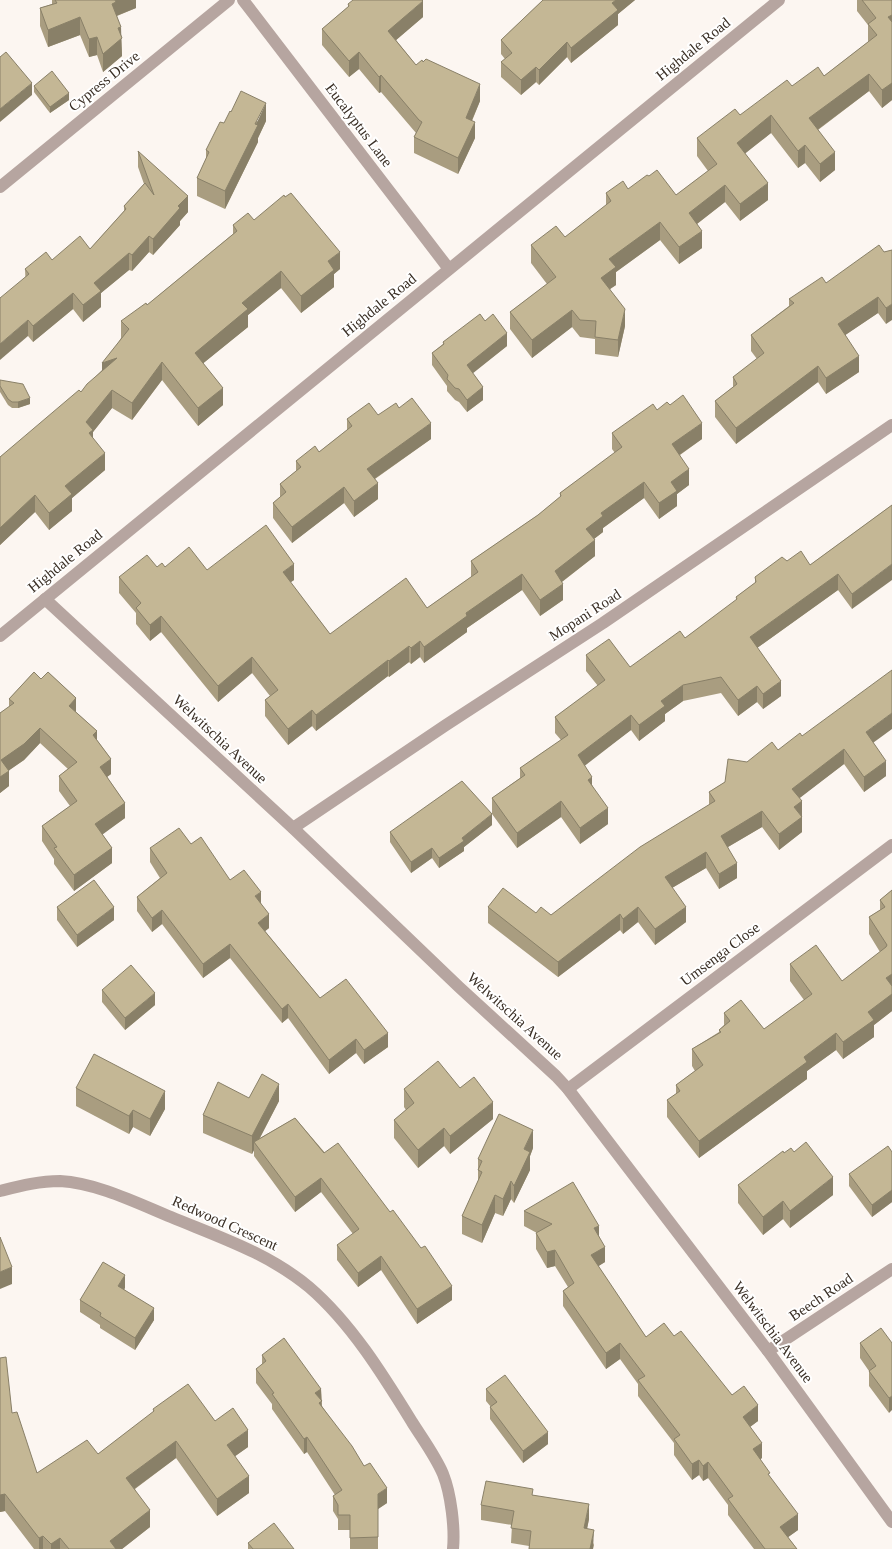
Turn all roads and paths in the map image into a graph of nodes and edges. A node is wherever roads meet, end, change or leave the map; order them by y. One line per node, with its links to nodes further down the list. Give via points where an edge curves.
1 (229, 0): 4 (street, Cypress Drive)
2 (243, 0): 5 (street, Eucalyptus Lane)
3 (779, 0): 5 (street, Highdale Road)
4 (0, 187)
5 (450, 269): 7 (street, Highdale Road)
6 (892, 425): 9 (street, Mopani Road, via 611,618)
7 (44, 599): 8 (street, Highdale Road); 9 (street, Welwitschia Avenue)
8 (0, 636)
9 (293, 828): 11 (street, Welwitschia Avenue)
10 (892, 845): 11 (street, Umsenga Close)
11 (568, 1089): 14 (street, Welwitschia Avenue)
12 (0, 1192): 16 (street, Redwood Crescent, via 30,1183 60,1181 94,1187 221,1236 274,1262 309,1288 341,1320 383,1374 443,1474 449,1500)
13 (892, 1269): 14 (street, Beech Road)
14 (768, 1351): 15 (street, Welwitschia Avenue)
15 (892, 1522)
16 (453, 1549)

